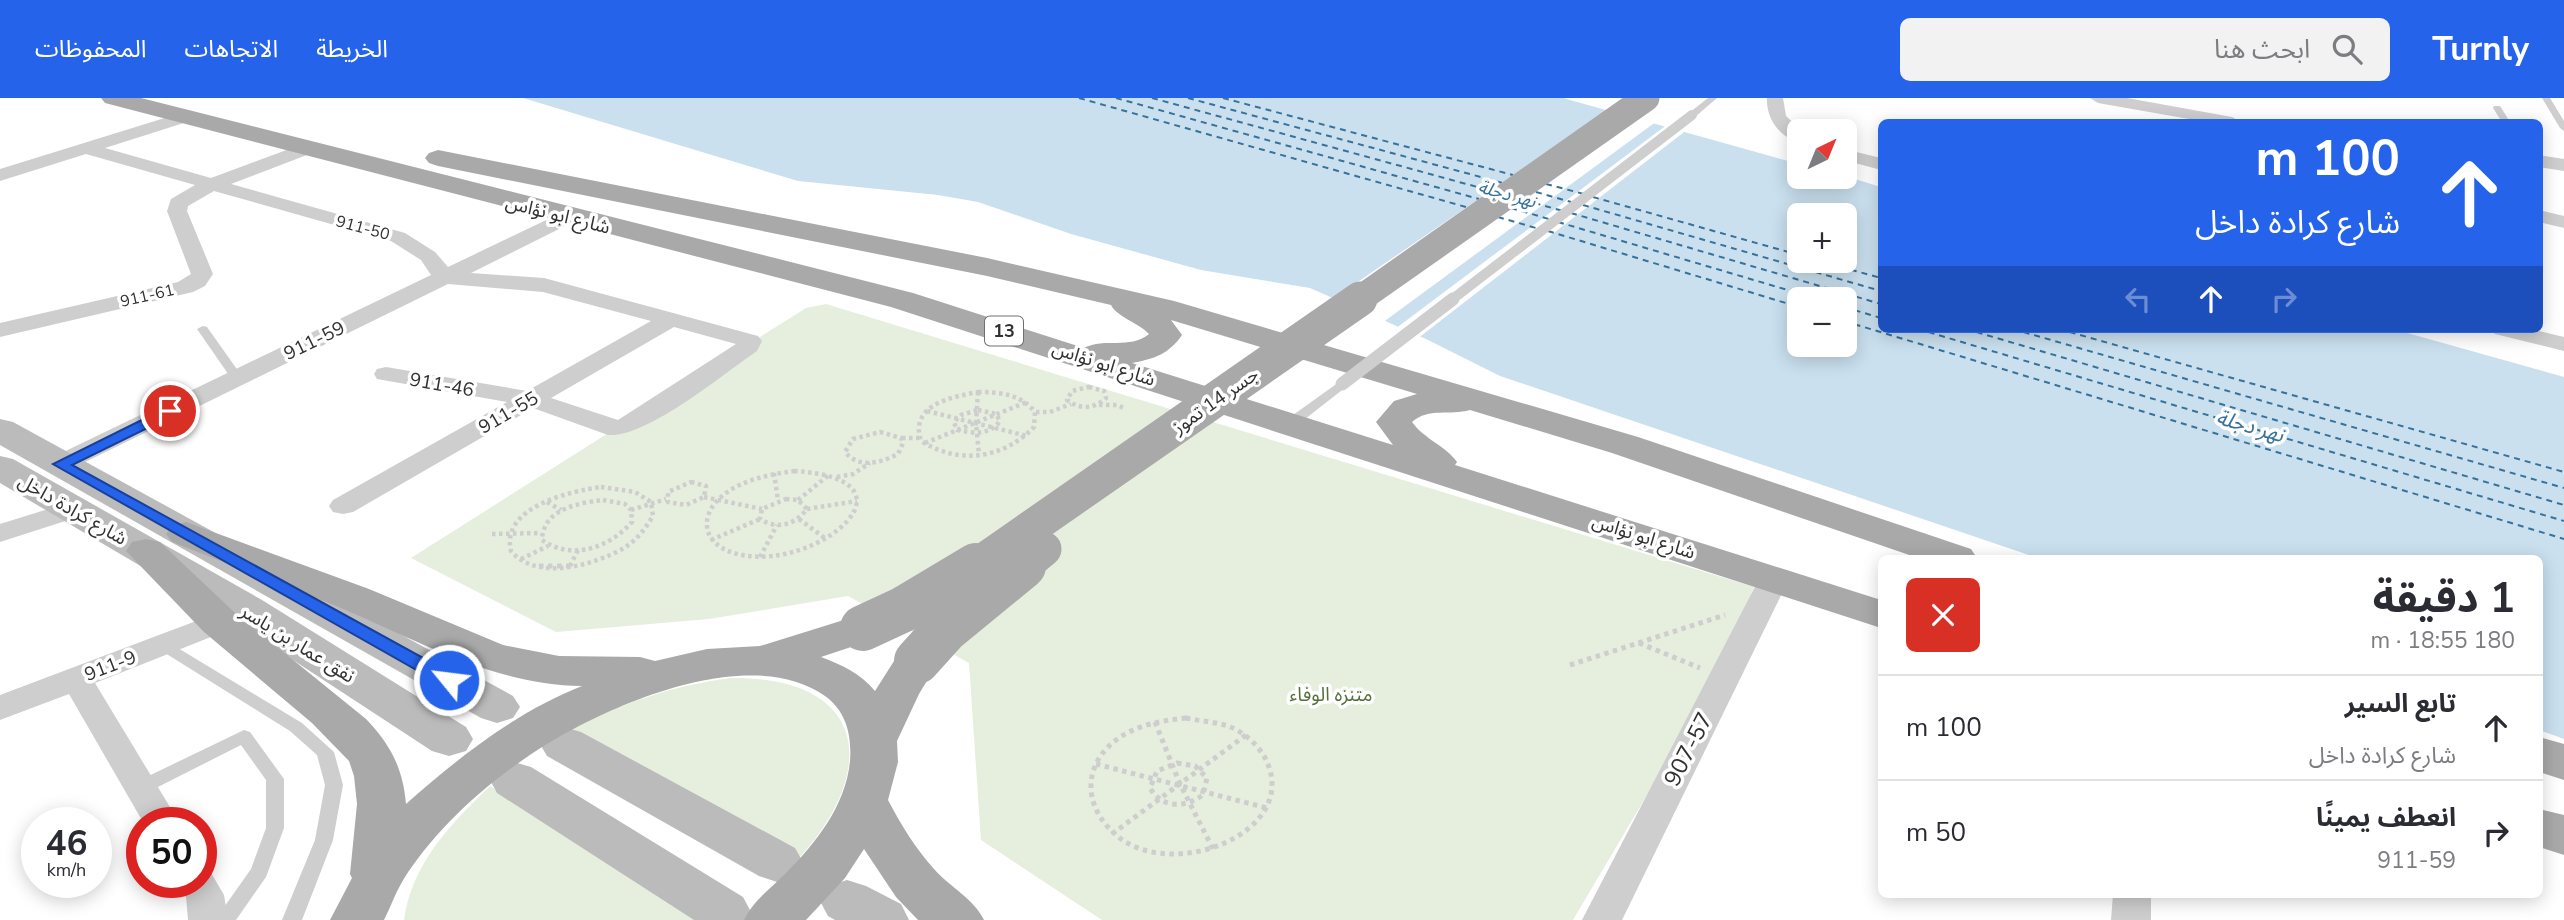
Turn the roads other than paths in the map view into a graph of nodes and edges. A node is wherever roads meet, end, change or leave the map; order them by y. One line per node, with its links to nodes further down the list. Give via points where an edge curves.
1 (113, 98): 8 (main road, شارع ابو نؤاس / 13)
2 (1646, 98): 51 (main road, جسر 14 تموز, bridge, via 996,554 863,628)
3 (1713, 98): 7 (lane)
4 (1775, 98): 13 (street, via 1774,111)
5 (2098, 98): 10 (street)
6 (2546, 98): 12 (lane)
7 (1680, 107): 36 (lane, bridge); 57 (main road, جسر 14 تموز, bridge, via 1023,564 945,630 917,661)
8 (187, 108): 14 (street); 15 (main road, شارع ابو نؤاس / 13); 25 (main road, شارع ابو نؤاس / 13)
9 (2497, 108): 11 (lane)
10 (2215, 119)
11 (2504, 119)
12 (2564, 128)
13 (1787, 131)
14 (85, 148): 20 (street); 21 (street, 911-50)
15 (306, 149): 21 (street, 911-61); 22 (main road, شارع ابو نؤاس / 13)
16 (1857, 158): 18 (street)
17 (2543, 162): 19 (street)
18 (1878, 163)
19 (2564, 165)
20 (0, 175)
21 (211, 186): 26 (street, 911-50, via 398,237 428,256); 30 (street, 911-61, via 178,203 177,211 202,274 197,281)
22 (568, 217): 26 (street, 911-59); 28 (main road, شارع ابو نؤاس / 13, via 902,300)
23 (2543, 217): 24 (street)
24 (2564, 222)
25 (987, 267): 28 (main road, via 1141,311 1166,335 1146,351 1091,353); 38 (main road, شارع ابو نؤاس / 13, via 1163,308)
26 (444, 277): 27 (street, via 544,285); 34 (street, 911-59)
27 (672, 319): 35 (street, 911-55); 35 (street, 911-46, via 744,338 749,346 620,428)
28 (990, 327): 36 (main road, شارع ابو نؤاس / 13)
29 (203, 329): 34 (lane)
30 (0, 330)
31 (2519, 333): 32 (street)
32 (2564, 344)
33 (386, 374): 35 (street, 911-46)
34 (237, 378): 39 (street, 911-59)
35 (531, 399): 41 (street, 911-55)
36 (1291, 423): 43 (main road, شارع ابو نؤاس / 13)
37 (0, 430): 39 (main road, شارع كرادة داخل)
38 (1625, 445): 43 (main road, via 1458,403 1410,405 1394,422 1420,452 1458,472); 46 (main road, شارع ابو نؤاس / 13)
39 (60, 464): 45 (main road, شارع كرادة داخل)
40 (0, 467): 42 (main road, شارع كرادة داخل)
41 (343, 506)
42 (74, 509): 44 (street); 45 (main road, شارع كرادة داخل)
43 (1604, 523): 47 (main road, شارع ابو نؤاس / 13)
44 (0, 533)
45 (166, 542): 49 (main road); 52 (main road, via 354,598 489,656 526,666 593,673); 54 (main road, نفق عمار بن ياسر); 56 (main road, نفق عمار بن ياسر, via 247,610)
46 (1948, 555)
47 (1768, 592): 48 (main road, شارع ابو نؤاس / 13); 77 (street, 907-57)
48 (1878, 613)
49 (220, 622): 50 (street, 911-9); 68 (main road, via 352,734 373,759 381,788 382,827)
50 (163, 644): 53 (street, 911-9); 74 (lane, via 296,727 324,752 334,785 324,840)
51 (763, 661): 52 (main road); 57 (main road, via 812,668 849,688 867,711)
52 (681, 670): 68 (main road, via 595,699 511,746 434,807)
53 (76, 678): 55 (street, 911-9); 62 (street)
54 (497, 707)
55 (0, 708)
56 (449, 738)
57 (875, 738): 63 (main road, via 876,758)
58 (565, 744): 67 (main road)
59 (2543, 755): 60 (main road)
60 (2564, 762)
61 (514, 780): 71 (main road)
62 (140, 788): 64 (street); 73 (lane, via 244,736 275,779 275,828 259,872)
63 (864, 801): 71 (main road, via 826,864); 76 (main road, via 881,837 910,878)
64 (152, 807)
65 (2543, 829): 66 (main road)
66 (2564, 835)
67 (777, 862)
68 (376, 878): 75 (main road)
69 (205, 898): 72 (street)
70 (2132, 898): 78 (street)
71 (747, 916)
72 (208, 920)
73 (225, 920)
74 (292, 920)
75 (357, 920)
76 (957, 920)
77 (1602, 920)
78 (2131, 920)

